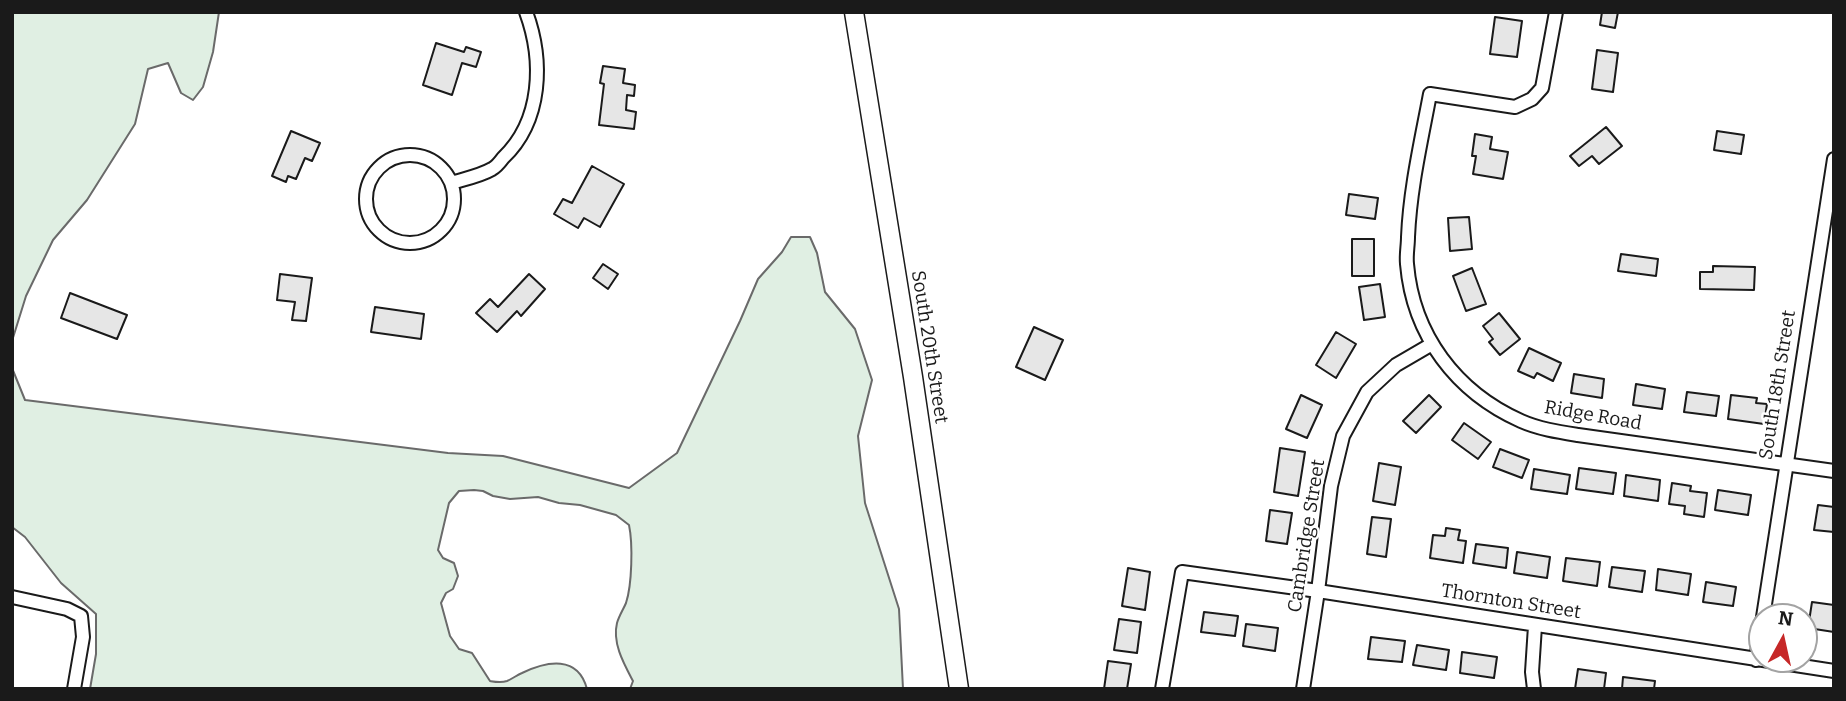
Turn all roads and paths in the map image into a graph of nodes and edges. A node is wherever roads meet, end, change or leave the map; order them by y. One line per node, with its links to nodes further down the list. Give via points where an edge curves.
1 (526, 12): 5 (street, via 537,67 528,122 516,146 493,169)
2 (854, 12): 15 (main road, South 20th Street)
3 (1556, 12): 6 (street, Ridge Road, via 1542,88 1532,99 1515,107 1430,94 1409,210 1407,262 1412,297)
4 (1834, 159): 7 (street, South 18th Street)
5 (451, 183): 5 (street, via 451,216 443,228 421,242 394,240 368,212 366,199 373,175 393,159 418,156 430,160)
6 (1432, 344): 7 (street, Ridge Road, via 1473,392 1495,408 1551,431); 9 (street, Cambridge Street, via 1396,365 1367,392 1343,436 1331,486)
7 (1785, 464): 8 (street, Ridge Road); 11 (street, South 18th Street)
8 (1834, 471)
9 (1318, 591): 12 (street, Thornton Street); 16 (street, Thornton Street, via 1182,572); 17 (street, Cambridge Street)
10 (12, 597): 14 (street, via 67,608 81,616 83,637)
11 (1764, 603)
12 (1535, 626): 13 (street, Thornton Street); 18 (street)
13 (1748, 659)
14 (75, 689)
15 (960, 689)
16 (1162, 689)
17 (1303, 689)
18 (1534, 689)

